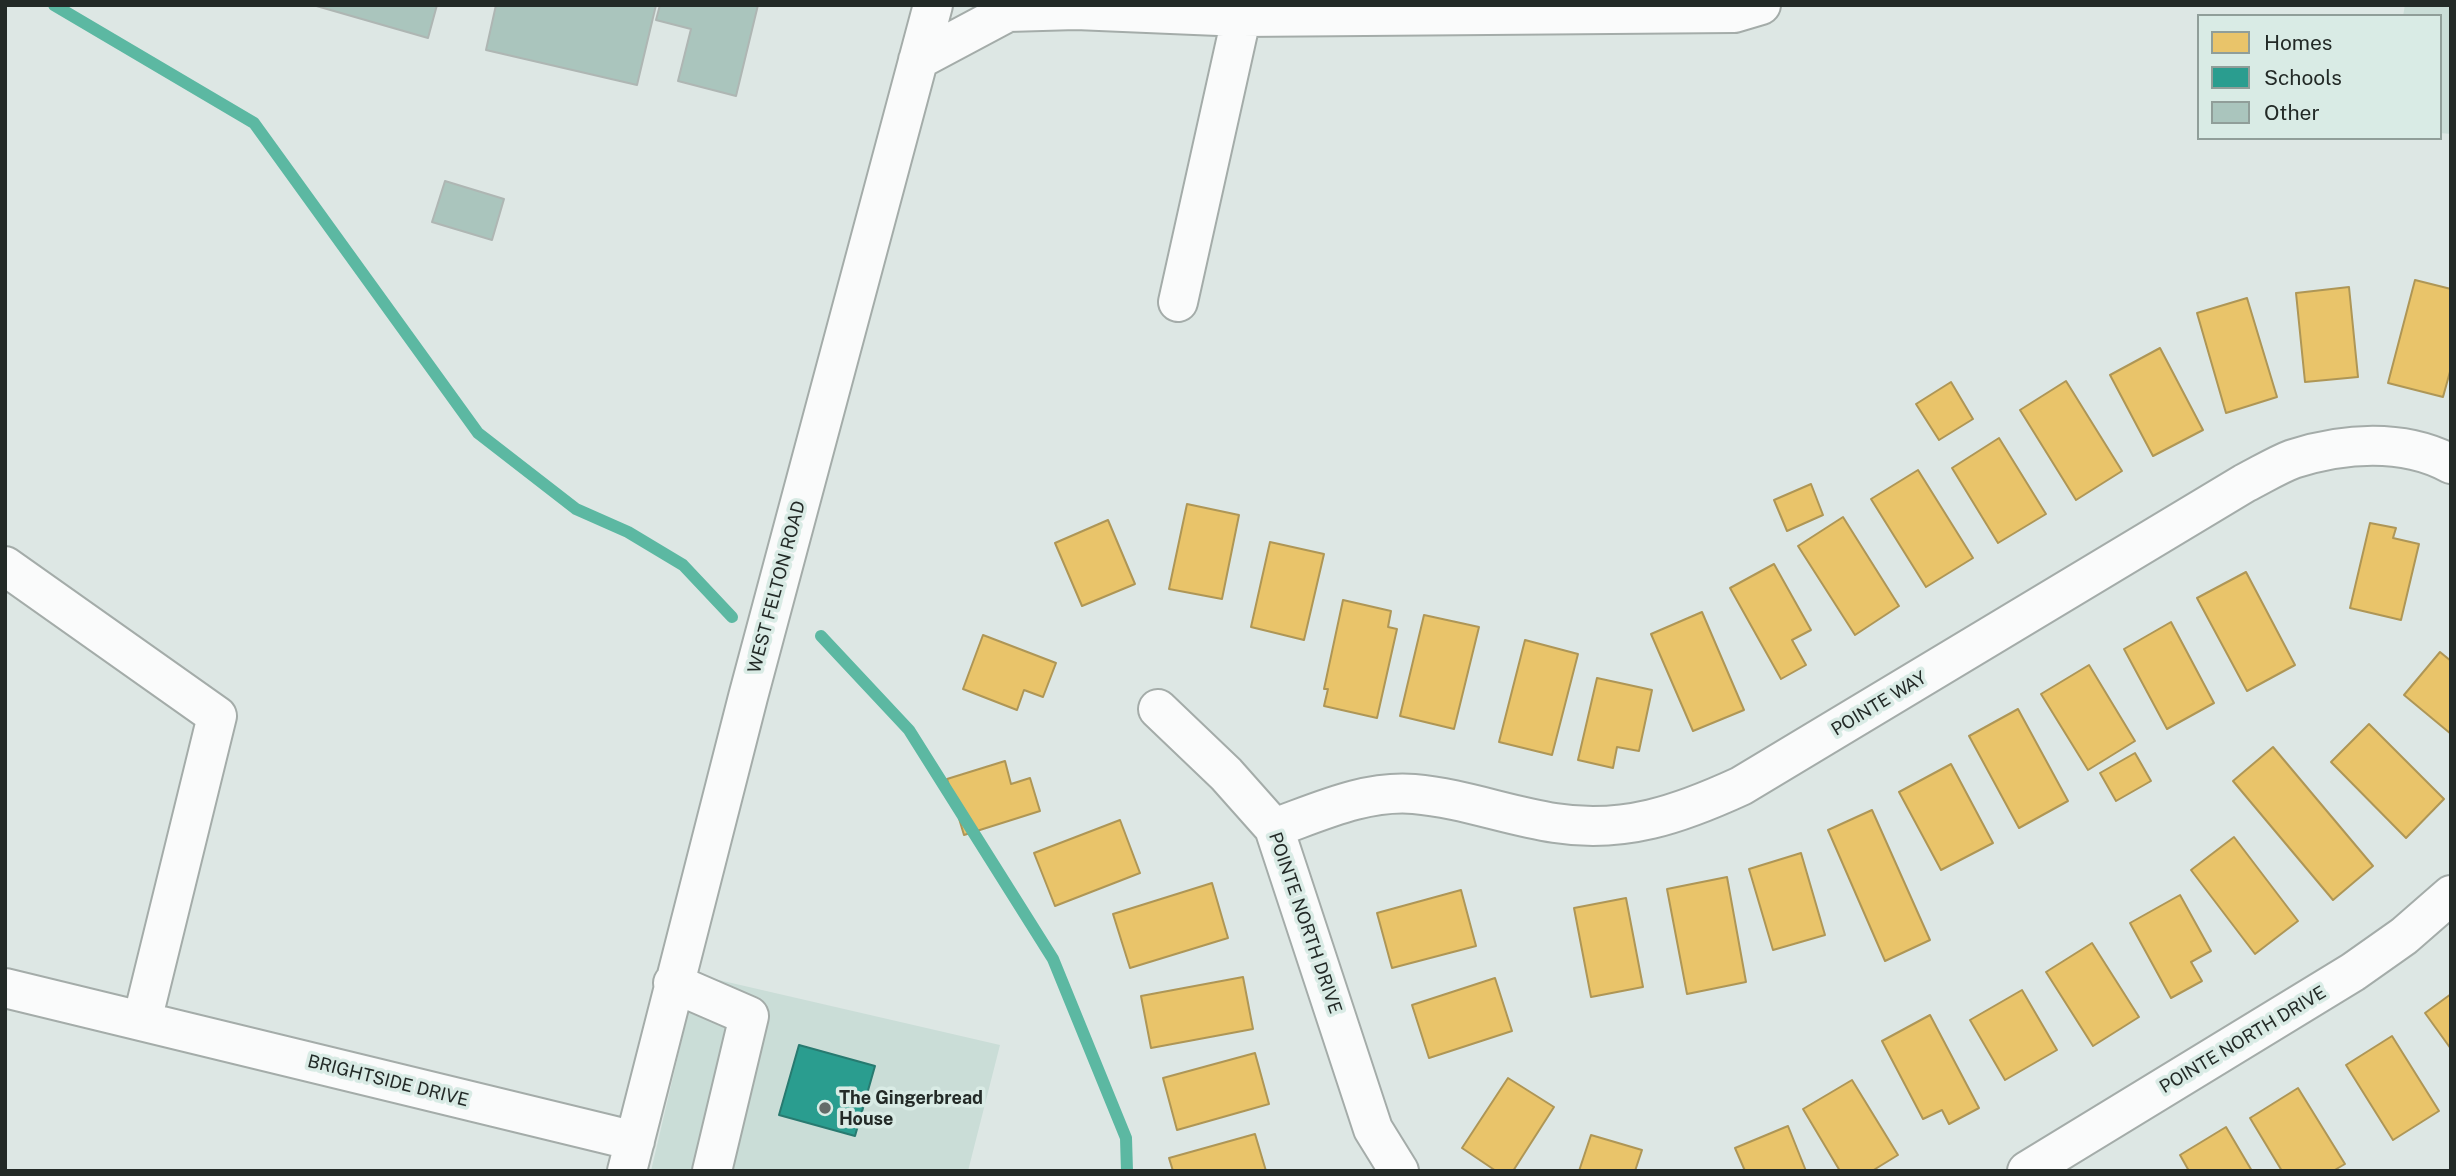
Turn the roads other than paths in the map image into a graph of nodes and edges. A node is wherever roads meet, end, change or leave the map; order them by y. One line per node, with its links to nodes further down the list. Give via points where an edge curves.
1 (933, 5): 5 (street, WEST FELTON ROAD)
2 (1761, 5): 4 (street, via 1734,13)
3 (1073, 8): 4 (street); 5 (street, via 1008,12)
4 (1243, 11): 6 (street)
5 (918, 60): 12 (street, WEST FELTON ROAD)
6 (1178, 302)
7 (2451, 464): 10 (street, POINTE WAY, via 2392,446 2340,447 2291,460 2245,483 1741,786 1655,820 1606,827 1556,823 1412,794 1358,798)
8 (5, 566): 14 (street, via 217,716)
9 (1158, 709): 10 (street, POINTE NORTH DRIVE)
10 (1274, 828): 17 (street, POINTE NORTH DRIVE, via 1373,1129)
11 (2451, 895): 18 (street, POINTE NORTH DRIVE, via 2353,972)
12 (673, 983): 15 (street, WEST FELTON ROAD); 16 (street, via 749,1016)
13 (5, 988): 14 (street, BRIGHTSIDE DRIVE)
14 (142, 1021): 15 (street, BRIGHTSIDE DRIVE)
15 (631, 1156)
16 (712, 1171)
17 (1399, 1171)
18 (2027, 1171)

